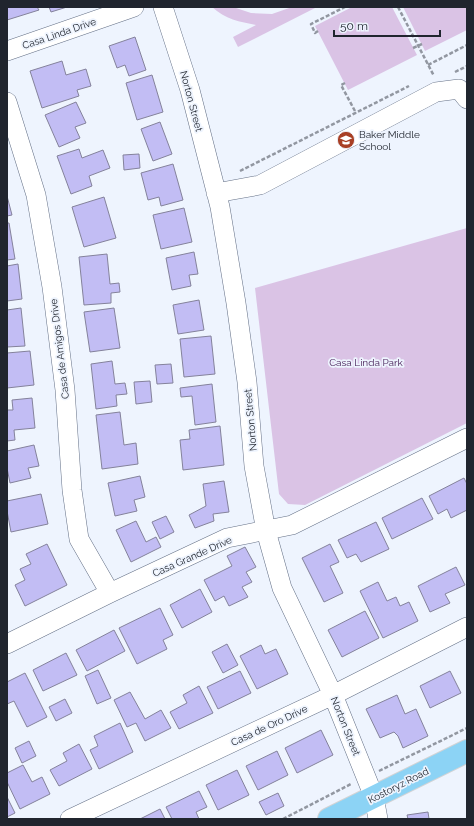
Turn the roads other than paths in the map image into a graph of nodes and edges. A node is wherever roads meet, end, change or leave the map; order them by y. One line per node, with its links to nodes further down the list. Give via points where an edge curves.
1 (134, 7): 3 (street, Casa Linda Drive)
2 (163, 7): 6 (street, Norton Street, via 190,90)
3 (7, 52)
4 (467, 99): 6 (street, via 459,89 436,92 260,185)
5 (7, 102): 9 (street, Casa de Amigos Drive, via 36,195 52,287 79,539)
6 (216, 193): 8 (street, Norton Street, via 236,303 247,382 254,466)
7 (467, 438): 8 (street, Casa Grande Drive, via 292,525)
8 (266, 531): 9 (street, Casa Grande Drive, via 227,538); 12 (street, Norton Street, via 282,588)
9 (110, 593): 11 (street, Casa Grande Drive)
10 (467, 627): 12 (street, Casa de Oro Drive)
11 (7, 644)
12 (333, 695): 14 (street, Norton Street); 15 (street, Casa de Oro Drive)
13 (467, 750): 14 (main road, Kostoryz Road)
14 (374, 797): 16 (main road, Kostoryz Road); 17 (street, Norton Street)
15 (70, 819)
16 (330, 819)
17 (378, 819)

